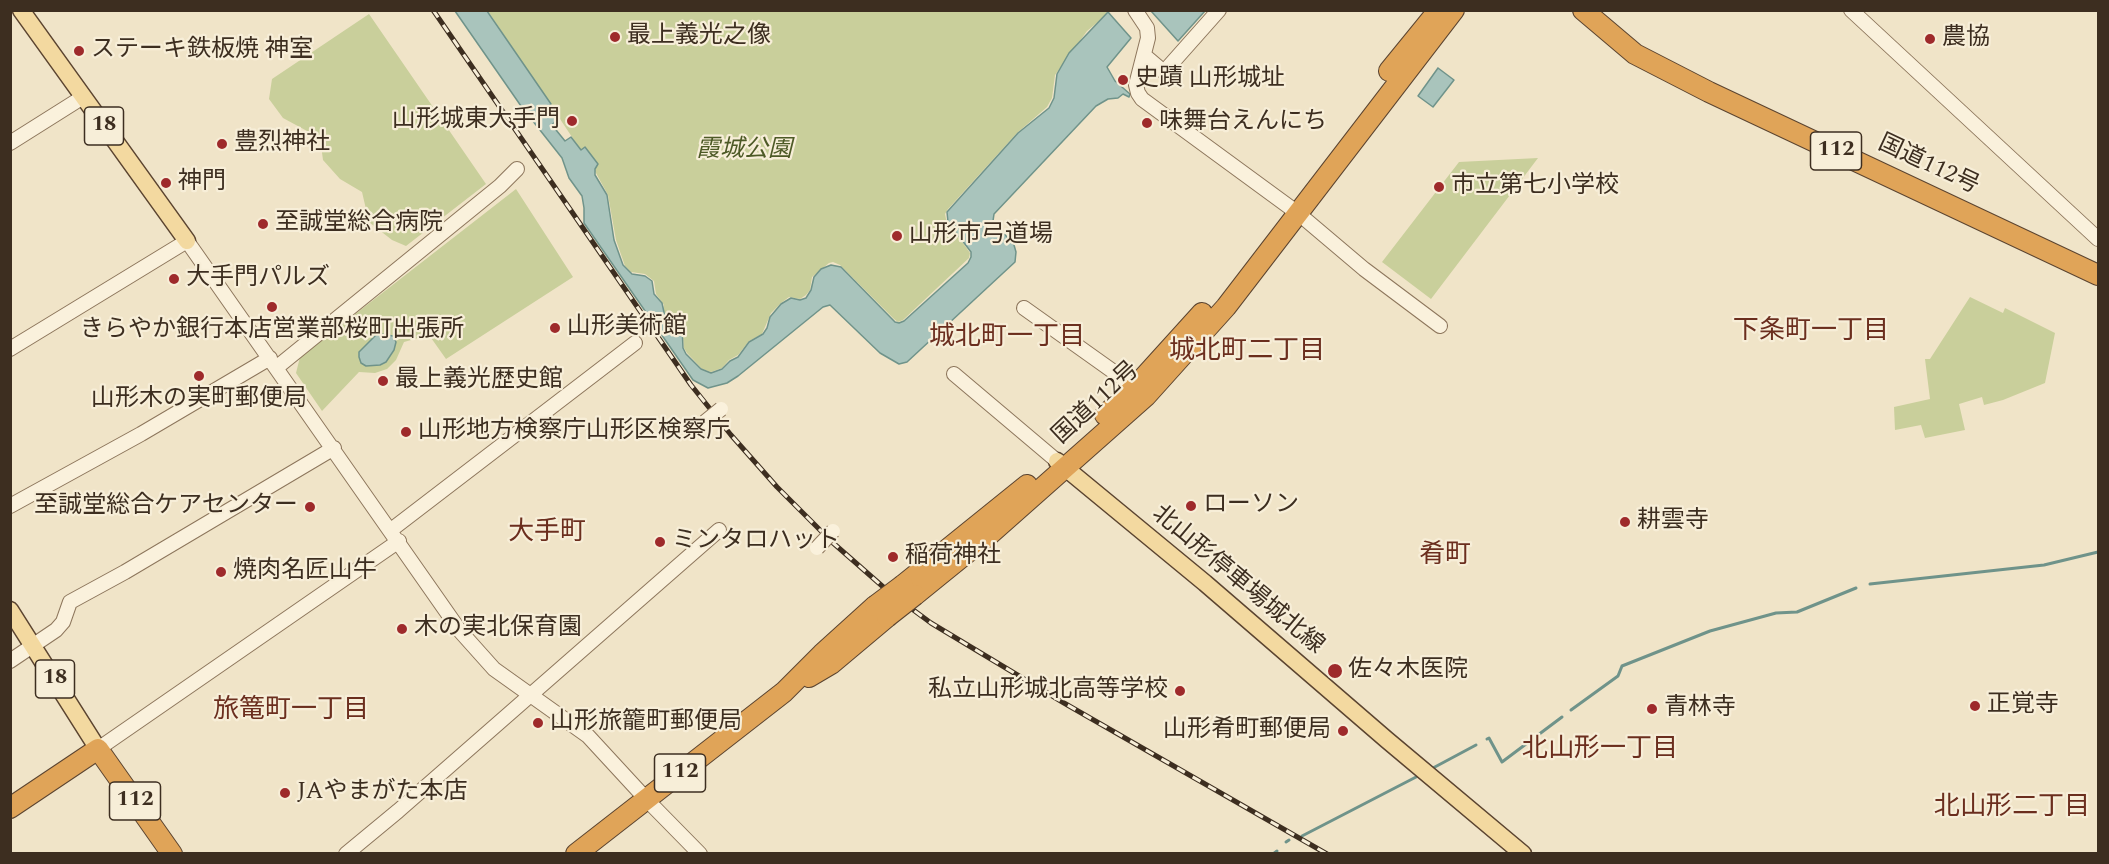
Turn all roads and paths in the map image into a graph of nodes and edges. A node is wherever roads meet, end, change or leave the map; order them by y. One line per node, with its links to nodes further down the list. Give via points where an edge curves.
1 (21, 10): 9 (main road, 18)
2 (1135, 10): 8 (street, via 1147,28)
3 (1220, 10): 8 (street, via 1164,72)
4 (1438, 10): 12 (highway, 国道112号 / 112, via 1368,98)
5 (1454, 10): 12 (highway, 国道112号 / 112)
6 (1583, 10): 15 (highway, 国道112号 / 112, via 1635,54)
7 (1851, 10): 13 (street)
8 (1144, 55): 12 (street, via 1136,85 1142,99)
9 (83, 97): 10 (street); 14 (main road, 18)
10 (10, 143)
11 (517, 168): 20 (street, via 500,186)
12 (1293, 211): 17 (street); 22 (highway, 国道112号 / 112); 26 (highway, 国道112号 / 112, via 1226,307 1146,396)
13 (2098, 239)
14 (187, 241): 19 (street); 20 (street)
15 (2098, 275)
16 (1023, 308): 22 (street)
17 (1440, 326)
18 (635, 343): 30 (street)
19 (10, 349)
20 (273, 363): 25 (street); 27 (street)
21 (954, 374): 26 (street)
22 (1135, 387): 26 (highway, 国道112号 / 112)
23 (721, 409): 24 (street, bridge)
24 (705, 422)
25 (334, 448): 30 (street); 33 (street, via 70,603 63,622)
26 (1061, 465): 37 (highway, 国道112号 / 112, bridge, via 909,590 822,654 784,692); 43 (main road, 北山形停車場城北線)
27 (10, 506)
28 (719, 530): 35 (street)
29 (833, 531): 31 (street, bridge)
30 (395, 536): 35 (street, via 460,631 494,669); 36 (street)
31 (817, 548)
32 (10, 610): 33 (main road, 18)
33 (34, 645): 34 (street); 36 (main road, 18)
34 (10, 661)
35 (531, 695): 37 (street, via 588,736); 40 (street)
36 (98, 749): 38 (highway, 112); 39 (highway, 112)
37 (647, 800): 41 (highway, 国道112号 / 112); 42 (street)
38 (10, 808)
39 (167, 852)
40 (346, 854)
41 (576, 854)
42 (700, 854)
43 (1524, 854)

